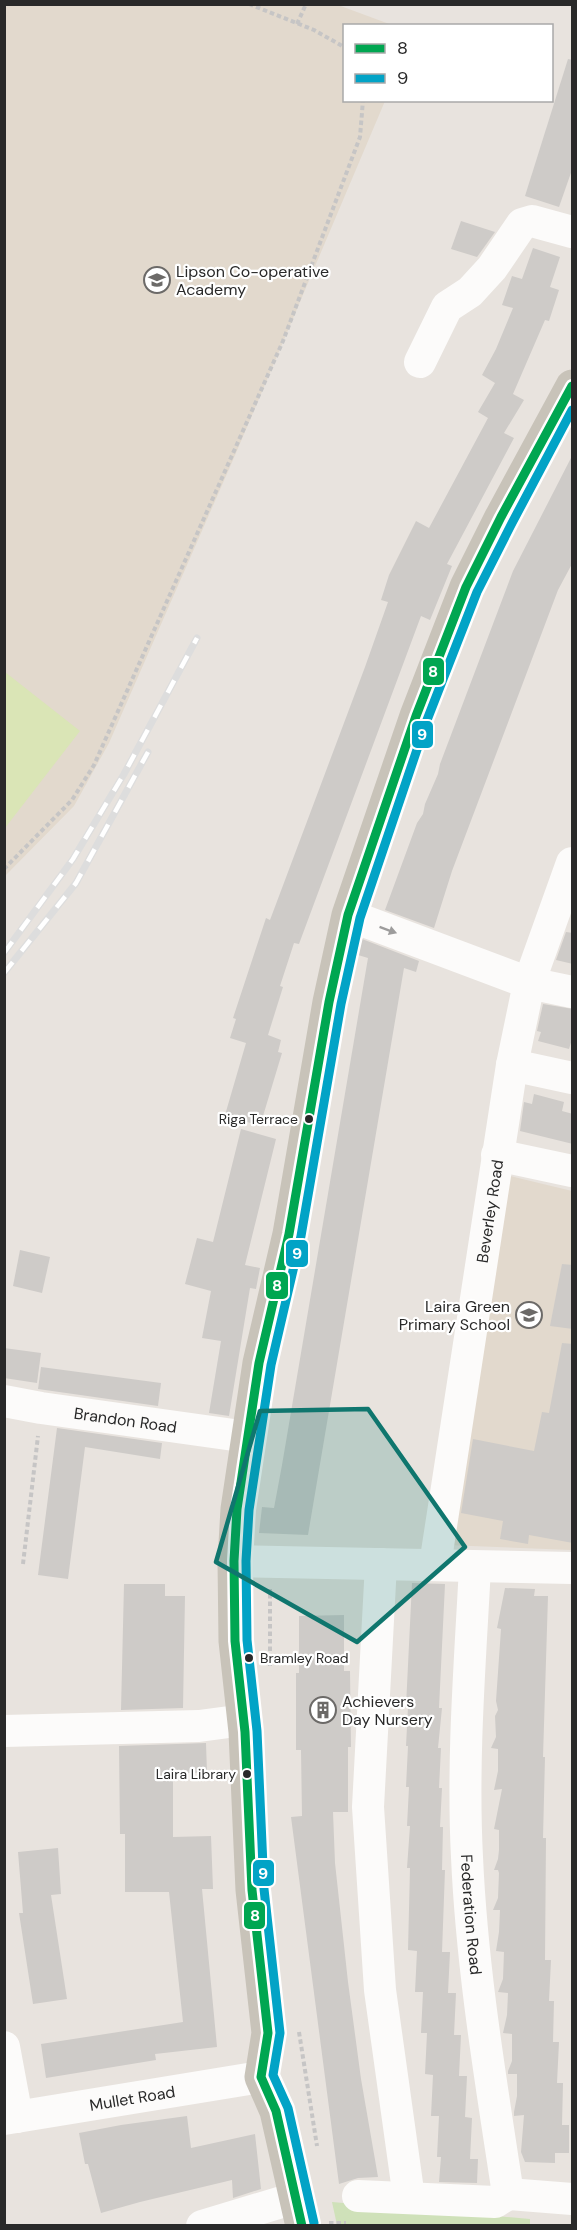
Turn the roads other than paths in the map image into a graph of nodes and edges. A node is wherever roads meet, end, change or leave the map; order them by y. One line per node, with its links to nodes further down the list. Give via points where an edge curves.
1 (573, 232): 2 (street, via 532,221 522,224 492,268 470,292 447,307)
2 (420, 362)
3 (573, 386): 5 (main road, via 466,587 416,716)
4 (572, 867): 6 (street, Beverley Road)
5 (348, 915): 6 (street, one-way to 6); 13 (main road, via 328,1002 289,1234)
6 (529, 983): 7 (street); 8 (street, Beverley Road)
7 (573, 992)
8 (512, 1065): 9 (street); 10 (street, Beverley Road)
9 (573, 1078)
10 (497, 1155): 11 (street); 16 (street, Beverley Road)
11 (573, 1171)
12 (4, 1401): 13 (street, Brandon Road)
13 (248, 1437): 14 (main road)
14 (234, 1561): 15 (street); 19 (main road, via 235,1641)
15 (381, 1564): 16 (street); 26 (street, via 368,1807 380,1990)
16 (435, 1565): 17 (street)
17 (475, 1567): 18 (street); 24 (street, Federation Road, via 465,1740 466,1856 475,1971)
18 (573, 1568)
19 (244, 1720): 20 (street, via 199,1726); 22 (main road, via 252,1890 268,2033)
20 (4, 1731)
21 (4, 2047): 23 (street)
22 (261, 2077): 23 (street, Mullet Road); 28 (main road)
23 (11, 2118)
24 (508, 2194): 26 (street, via 495,2202); 27 (street)
25 (358, 2196): 26 (street)
26 (409, 2198)
27 (573, 2199)
28 (315, 2215): 29 (street)
29 (202, 2226)

